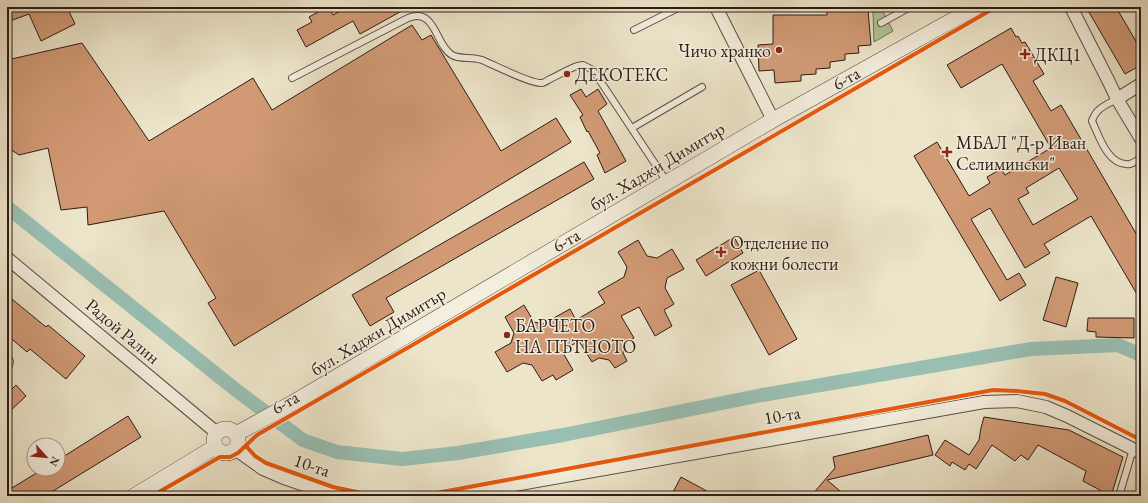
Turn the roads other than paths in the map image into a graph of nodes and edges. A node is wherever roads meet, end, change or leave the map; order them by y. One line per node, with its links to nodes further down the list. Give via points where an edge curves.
1 (680, 7): 9 (lane)
2 (716, 7): 14 (street)
3 (777, 7): 4 (lane)
4 (785, 7)
5 (910, 7): 8 (lane)
6 (976, 7): 14 (street, бул. Хаджи Димитър)
7 (1071, 7): 13 (street)
8 (881, 23)
9 (634, 30)
10 (292, 78): 15 (lane, via 408,18 421,16 428,20 454,56 477,58 531,81 542,83 577,66 588,67 596,74)
11 (1141, 84): 13 (street)
12 (702, 87): 15 (lane)
13 (1117, 99): 16 (street); 17 (lane, via 1099,110 1092,121 1112,158 1126,164)
14 (773, 120): 18 (street, бул. Хаджи Димитър)
15 (632, 128): 18 (lane)
16 (1141, 139)
17 (1141, 158)
18 (667, 182): 22 (street, бул. Хаджи Димитър, via 294,402)
19 (7, 258): 23 (street, Радой Ралин)
20 (7, 354): 21 (lane, via 10,362)
21 (7, 371)
22 (240, 437): 23 (street, via 225,428 219,430); 23 (street, via 230,452 226,453 220,451); 26 (street, via 263,469)
23 (216, 440): 25 (street)
24 (1137, 451): 27 (street, via 1046,407 1017,401 984,402); 28 (lane)
25 (134, 496)
26 (341, 496)
27 (453, 496)
28 (1120, 496)

